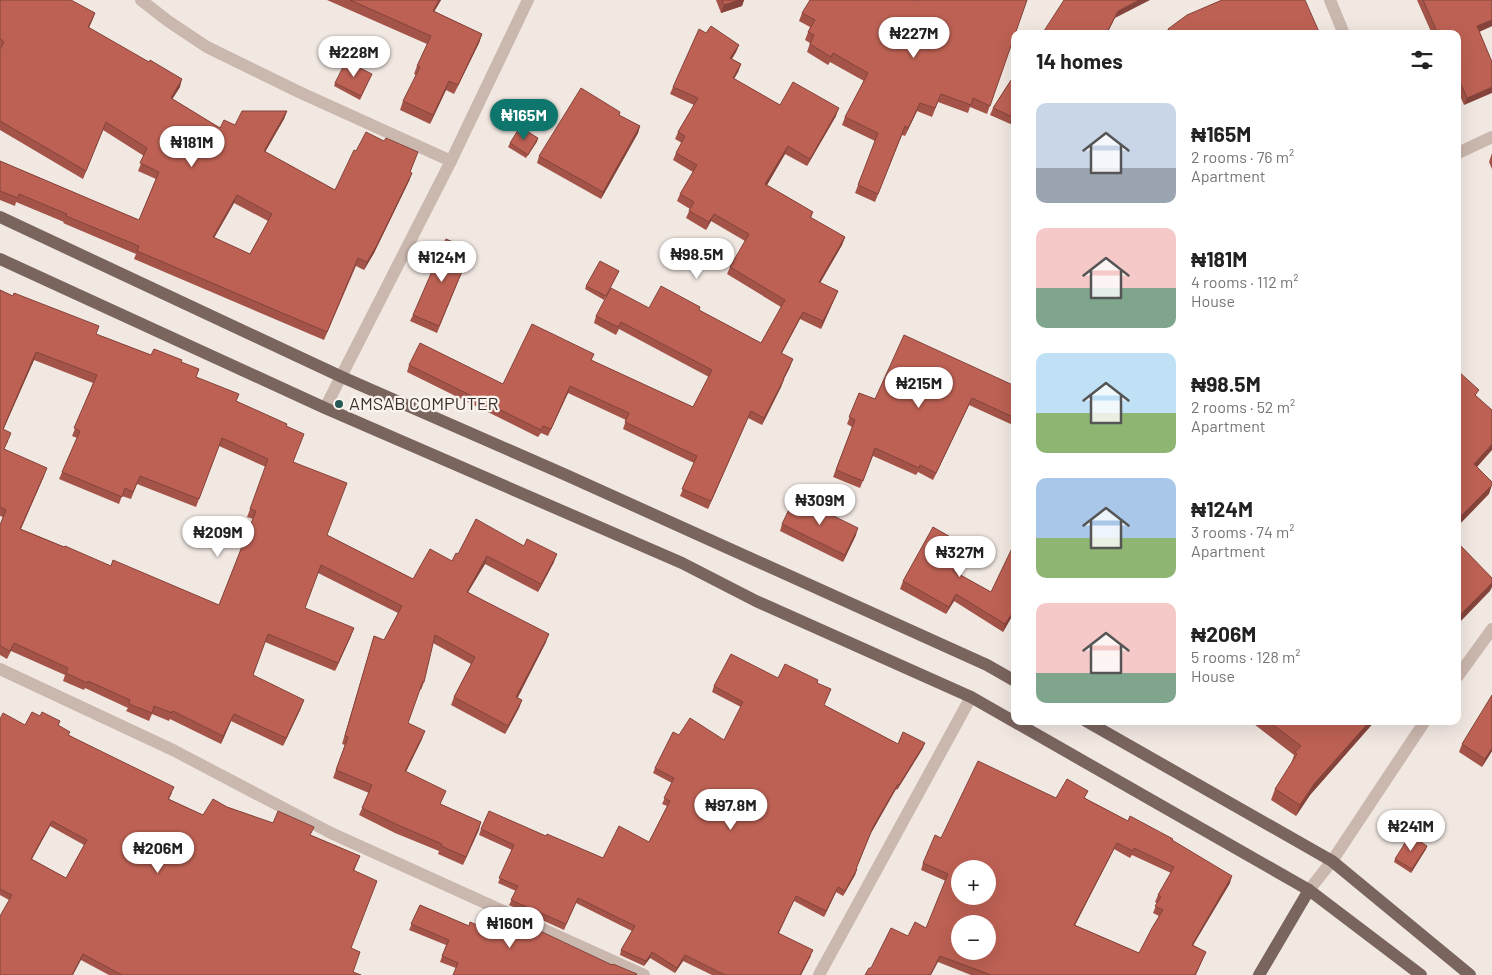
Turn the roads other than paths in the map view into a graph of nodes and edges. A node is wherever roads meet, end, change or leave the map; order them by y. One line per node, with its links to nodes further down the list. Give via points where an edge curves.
1 (141, 0): 7 (street, via 207,47)
2 (528, 0): 7 (street)
3 (1330, 0): 4 (street)
4 (1342, 30)
5 (1492, 137): 6 (street)
6 (1461, 152)
7 (451, 161): 10 (street)
8 (0, 218): 10 (main road)
9 (0, 259): 11 (main road)
10 (342, 377): 11 (street); 15 (main road, via 566,475)
11 (324, 408): 16 (main road, via 682,564 756,601)
12 (1492, 630): 14 (street)
13 (0, 668): 23 (street, via 173,750 331,833)
14 (1461, 672)
15 (1011, 679)
16 (971, 697): 17 (main road); 24 (street)
17 (1011, 720)
18 (1020, 725): 22 (main road)
19 (1093, 725): 21 (main road)
20 (1422, 725): 21 (street)
21 (1332, 861): 22 (street); 27 (main road)
22 (1309, 890): 25 (main road); 26 (main road)
23 (644, 975)
24 (819, 975)
25 (1259, 975)
26 (1421, 975)
27 (1470, 975)

